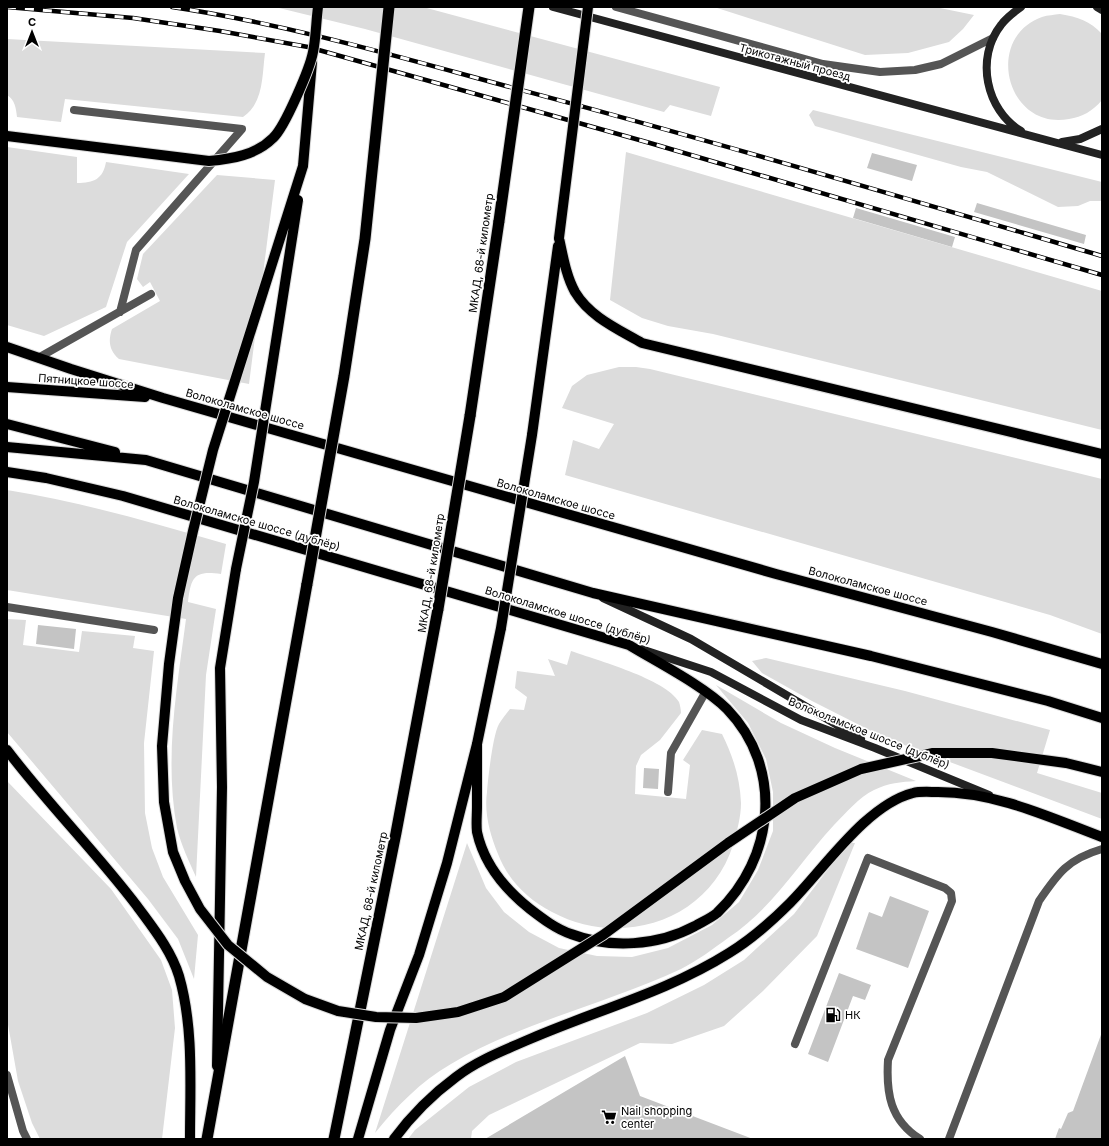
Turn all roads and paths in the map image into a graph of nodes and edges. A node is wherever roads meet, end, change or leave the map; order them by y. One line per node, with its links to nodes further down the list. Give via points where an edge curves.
1 (318, 7): 13 (main road, bridge)
2 (389, 7): 52 (highway, bridge, via 365,239 344,376)
3 (529, 7): 56 (highway, МКАД, 68-й километр, bridge, via 470,416 438,609)
4 (553, 7): 17 (main road, Трикотажный проезд)
5 (588, 7): 21 (main road, bridge)
6 (616, 7): 12 (street, via 823,64 880,72 915,70 941,64)
7 (1015, 7): 11 (main road)
8 (1022, 7): 11 (main road, Трикотажный проезд)
9 (1098, 7): 10 (main road)
10 (1102, 10)
11 (1009, 16): 12 (main road, Трикотажный проезд)
12 (993, 38): 17 (main road, Трикотажный проезд, via 987,57 986,76 991,95 1009,122)
13 (313, 54): 16 (main road, bridge, via 283,124 274,138 240,156 209,162); 20 (main road, bridge)
14 (74, 110): 23 (street, via 242,129 136,250)
15 (1102, 129): 18 (main road, Трикотажный проезд, via 1080,140)
16 (7, 136)
17 (1030, 136): 18 (main road, Трикотажный проезд, via 1044,141)
18 (1059, 142): 19 (main road, Трикотажный проезд)
19 (1102, 155)
20 (303, 166): 45 (main road, bridge, via 213,450 193,531 178,598 162,746 164,802 173,852 185,881 200,909 228,945 267,977 305,999 338,1011 376,1017 416,1018 458,1012 504,997 603,935 728,842 795,798 861,769 933,753 992,753 1066,763); 52 (main road, bridge, via 254,482 236,569 220,668 222,787)
21 (559, 238): 30 (main road, via 566,269 575,292 593,313 642,343); 40 (main road, bridge, via 532,435 501,628)
22 (151, 294): 23 (street)
23 (120, 312): 25 (street)
24 (7, 347): 25 (main road, Волоколамское шоссе)
25 (38, 358): 27 (main road, Волоколамское шоссе)
26 (7, 387): 27 (main road, Пятницкое шоссе)
27 (163, 398): 37 (main road, Волоколамское шоссе, via 776,574)
28 (7, 424): 31 (main road)
29 (7, 447): 31 (main road)
30 (1102, 454)
31 (146, 460): 33 (main road)
32 (7, 472): 36 (main road, Волоколамское шоссе (дублёр), via 46,478 123,496)
33 (593, 594): 39 (main road, via 871,656 1048,701); 41 (main road, via 690,639)
34 (7, 607): 35 (street)
35 (154, 630)
36 (629, 645): 38 (main road); 41 (main road, Волоколамское шоссе (дублёр), via 711,672 801,720)
37 (1102, 664)
38 (705, 692): 40 (main road, via 727,709 747,736 760,766 765,791 765,826 756,856 739,887 716,914 681,934 644,943 602,942 570,934 546,921 516,898 500,880 487,859 477,832); 46 (street, via 671,753)
39 (1102, 718)
40 (477, 744): 57 (main road, via 447,863 419,956 390,1030)
41 (876, 748): 47 (main road, Волоколамское шоссе (дублёр))
42 (7, 750): 44 (main road)
43 (7, 757): 44 (main road)
44 (23, 771): 54 (main road, via 108,869 164,942 176,968 187,1012)
45 (1102, 772)
46 (668, 792)
47 (1004, 801): 48 (main road, Волоколамское шоссе (дублёр)); 58 (main road, via 948,792 914,792 891,802 868,819 790,902 751,939 705,968 649,994 566,1024 491,1056 451,1081 428,1101)
48 (1102, 837)
49 (1102, 849): 60 (street, via 1083,855 1058,874 1039,901)
50 (795, 1044): 59 (street, via 868,858 945,888 951,893 952,901 888,1060 886,1084 896,1116 909,1132)
51 (7, 1075): 53 (street, via 23,1131)
52 (216, 1090): 55 (highway)
53 (28, 1139)
54 (190, 1139)
55 (207, 1139)
56 (334, 1139)
57 (358, 1139)
58 (394, 1139)
59 (920, 1139)
60 (949, 1139)

